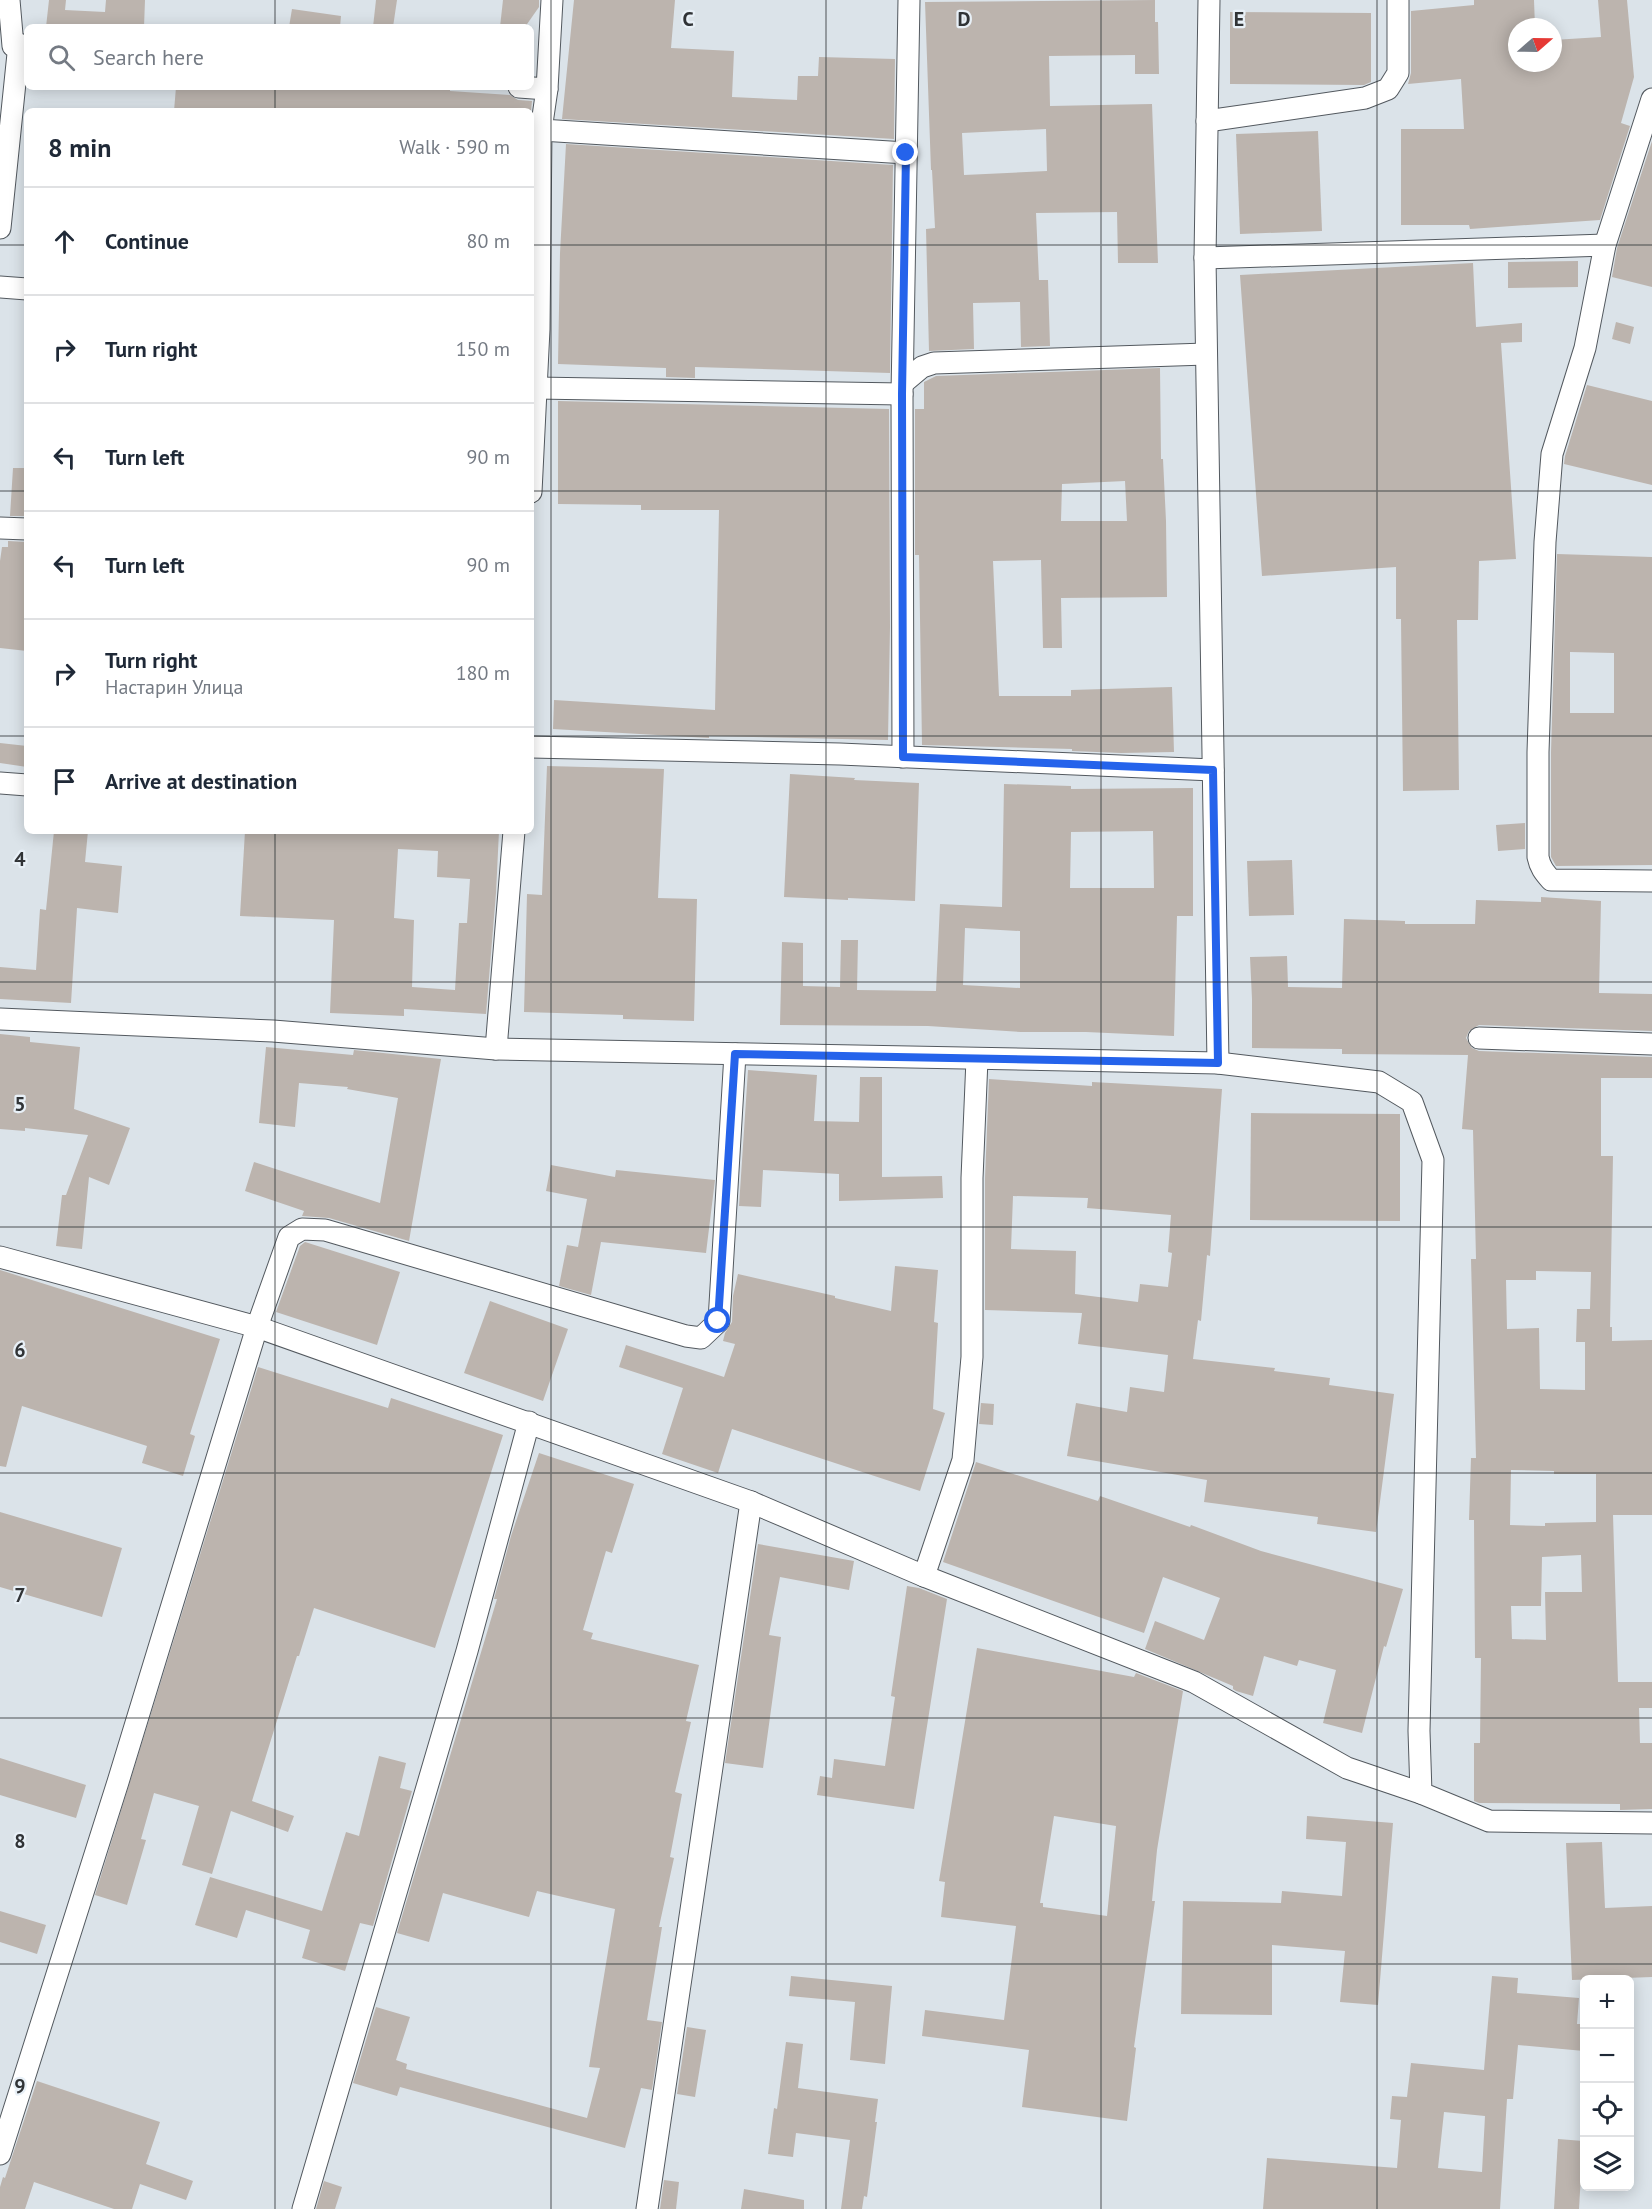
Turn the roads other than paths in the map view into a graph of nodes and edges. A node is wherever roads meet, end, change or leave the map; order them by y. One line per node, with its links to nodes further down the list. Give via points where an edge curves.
1 (9, 0): 6 (street)
2 (552, 0): 8 (street)
3 (909, 0): 12 (street)
4 (1209, 0): 10 (street)
5 (1398, 0): 10 (street, via 1398,73 1388,89 1365,98)
6 (15, 45): 13 (street)
7 (534, 88): 8 (street)
8 (547, 89): 11 (street)
9 (1652, 99): 14 (street)
10 (1206, 121): 15 (street)
11 (541, 130): 12 (street); 18 (street)
12 (906, 153): 21 (street)
13 (0, 228)
14 (1605, 245): 15 (street); 31 (street, via 1585,348 1552,454 1544,565 1538,857 1540,867 1551,880)
15 (1205, 258): 19 (street)
16 (0, 287): 17 (street)
17 (24, 289)
18 (535, 329): 20 (street)
19 (1206, 354): 21 (street, via 934,363 922,367); 27 (street)
20 (536, 388): 21 (street); 22 (street)
21 (902, 389): 26 (street)
22 (534, 430)
23 (0, 528): 24 (street)
24 (24, 529)
25 (534, 747): 26 (street)
26 (903, 757): 27 (street)
27 (1213, 770): 38 (street)
28 (0, 783): 29 (street)
29 (24, 785)
30 (513, 834): 35 (street)
31 (1652, 882)
32 (0, 1019): 35 (street, via 273,1031)
33 (1479, 1038): 34 (street)
34 (1652, 1044)
35 (496, 1049): 36 (street)
36 (735, 1054): 37 (street); 40 (street, via 718,1321 701,1338 325,1230 302,1229 289,1238)
37 (977, 1059): 38 (street); 43 (street, via 972,1178 972,1357 963,1460)
38 (1218, 1063): 44 (street, via 1379,1082 1412,1102 1434,1160)
39 (0, 1257): 40 (street)
40 (256, 1327): 41 (street); 46 (street)
41 (529, 1422): 42 (street); 47 (street, via 467,1651)
42 (751, 1502): 43 (street); 48 (street)
43 (924, 1576): 44 (street, via 1194,1682 1347,1768)
44 (1420, 1793): 45 (street, via 1489,1821)
45 (1652, 1823)
46 (0, 2154)
47 (303, 2209)
48 (647, 2209)

